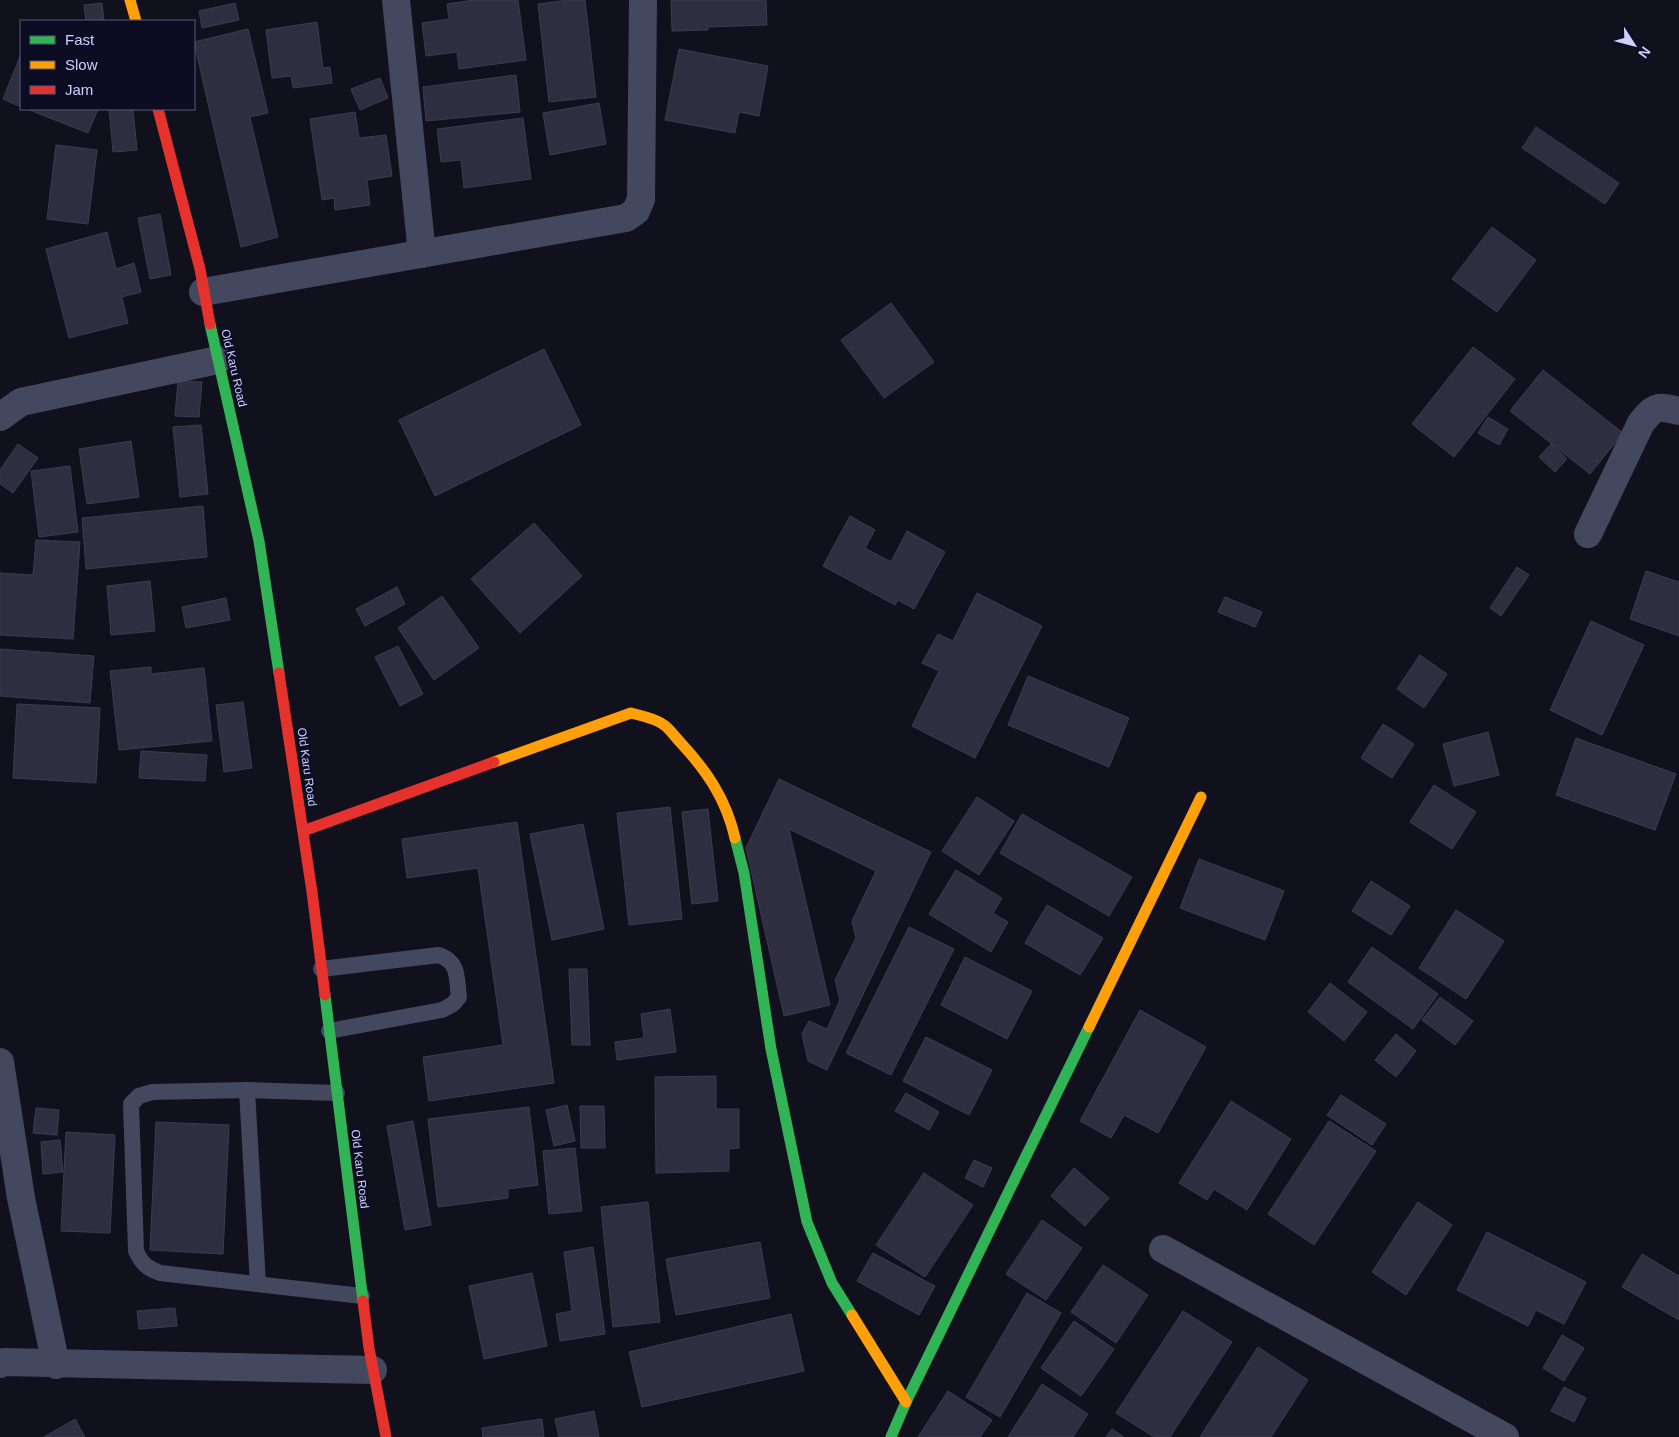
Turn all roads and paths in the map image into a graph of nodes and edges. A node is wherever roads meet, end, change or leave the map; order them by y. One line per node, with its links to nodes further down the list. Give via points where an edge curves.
1 (130, 0): 4 (street)
2 (396, 0): 6 (street)
3 (643, 0): 6 (street, via 640,199 636,211 626,218)
4 (136, 20)
5 (158, 110): 7 (street, Old Karu Road, via 200,269)
6 (422, 254): 7 (street)
7 (203, 292): 8 (street, Old Karu Road)
8 (218, 360): 10 (street, via 21,402); 13 (street, Old Karu Road, via 259,541)
9 (1679, 411): 11 (street, via 1661,407 1650,412 1641,423)
10 (0, 417)
11 (1588, 534)
12 (1201, 797): 26 (street)
13 (302, 830): 14 (street, Old Karu Road); 26 (street, via 631,713 663,724 712,782 730,817 744,873 770,1049 807,1222 832,1283)
14 (321, 969): 15 (street, Old Karu Road); 15 (lane, via 439,955 454,965 459,997 442,1010)
15 (329, 1031): 18 (street, Old Karu Road)
16 (0, 1062): 19 (street)
17 (247, 1090): 18 (lane); 21 (lane); 21 (lane, via 152,1092 139,1096 131,1104 136,1251 141,1262 160,1273)
18 (337, 1092): 22 (street, Old Karu Road)
19 (11, 1198): 24 (street)
20 (1163, 1249): 29 (street)
21 (258, 1284): 22 (lane)
22 (362, 1296): 25 (street, Old Karu Road)
23 (0, 1364): 24 (street)
24 (56, 1365): 25 (street)
25 (373, 1370): 27 (street, Old Karu Road)
26 (906, 1402): 28 (street)
27 (386, 1437)
28 (890, 1437)
29 (1505, 1437)

